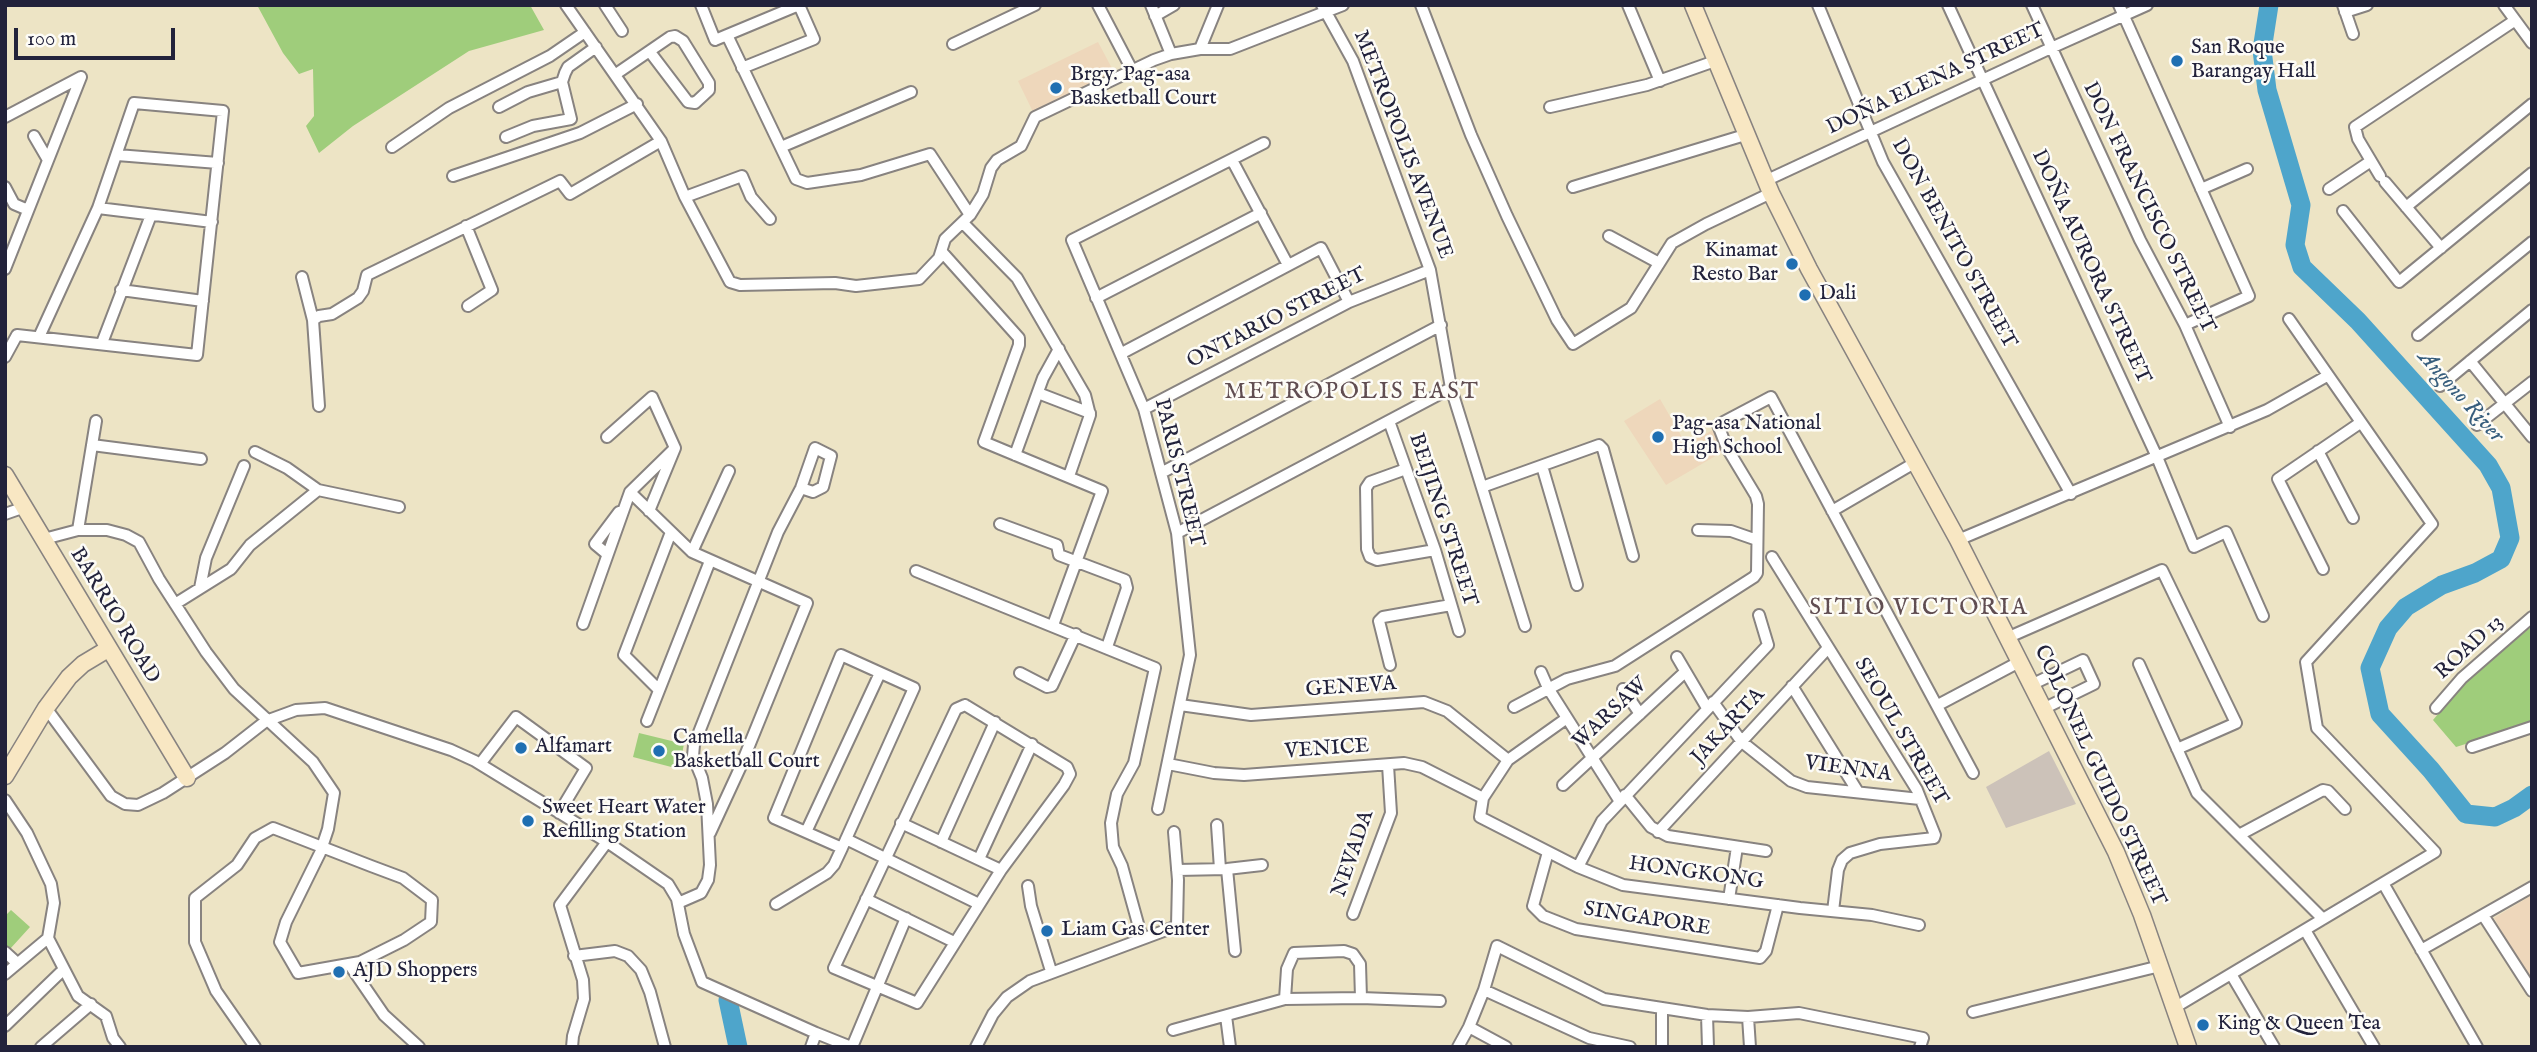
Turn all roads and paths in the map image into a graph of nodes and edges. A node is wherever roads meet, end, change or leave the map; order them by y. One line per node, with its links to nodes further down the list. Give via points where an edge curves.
1 (566, 5): 25 (street)
2 (605, 5): 24 (street)
3 (799, 5): 27 (street); 36 (street, via 814,39)
4 (1035, 5): 29 (street)
5 (1098, 5): 37 (street)
6 (1174, 5): 22 (street)
7 (1218, 5): 32 (street)
8 (1343, 5): 20 (street)
9 (1421, 5): 84 (street, DOÑA ELENA STREET, via 1497,193 1545,297 1573,344 1631,309)
10 (1628, 5): 41 (street)
11 (1693, 5): 35 (street, COLONEL GUIDO STREET)
12 (1818, 5): 48 (street, DON BENITO STREET)
13 (1948, 5): 39 (street, DOÑA AURORA STREET)
14 (2032, 5): 31 (street, DON FRANCISCO STREET)
15 (2147, 5): 21 (street, DOÑA ELENA STREET)
16 (2367, 5): 19 (street)
17 (2504, 5): 23 (street)
18 (706, 7): 27 (street, via 715,40)
19 (2344, 8): 26 (street)
20 (1325, 9): 32 (street, via 1230,49); 87 (street, METROPOLIS AVENUE, via 1353,61)
21 (2121, 10): 31 (street, DOÑA ELENA STREET); 67 (street)
22 (1153, 11): 34 (street)
23 (2514, 21): 28 (street); 59 (street, via 2355,127)
24 (622, 31)
25 (585, 32): 30 (street); 54 (street)
26 (2353, 34)
27 (727, 35): 36 (street)
28 (2532, 43)
29 (953, 44)
30 (596, 47): 38 (street); 40 (street, via 568,67)
31 (2051, 48): 39 (street, DOÑA ELENA STREET); 98 (street, DON FRANCISCO STREET)
32 (1200, 49): 34 (street)
33 (650, 52): 33 (street, via 670,37 681,38 709,90 695,103 688,102); 38 (street)
34 (1171, 54): 37 (street)
35 (1715, 61): 41 (street); 49 (street, COLONEL GUIDO STREET)
36 (742, 68): 55 (street)
37 (1132, 70): 77 (street, via 1035,117 1021,146 991,168 983,194)
38 (616, 74): 43 (street)
39 (1982, 79): 48 (street, DOÑA ELENA STREET); 127 (street, DOÑA AURORA STREET)
40 (562, 82): 45 (street); 51 (street, via 571,118)
41 (1660, 82): 46 (street)
42 (911, 92): 55 (street)
43 (637, 104): 52 (street); 63 (street, via 596,127)
44 (2532, 104): 70 (street)
45 (499, 107)
46 (1550, 107)
47 (5, 117): 57 (street, via 81,78)
48 (1870, 132): 66 (street, DOÑA ELENA STREET); 141 (street, DON BENITO STREET)
49 (1745, 135): 65 (street); 66 (street, COLONEL GUIDO STREET)
50 (34, 136): 57 (street)
51 (506, 136)
52 (661, 141): 69 (street); 79 (street, via 570,194 560,181)
53 (1264, 143): 58 (street)
54 (392, 146)
55 (780, 147): 77 (street, via 796,179 807,183 861,175 930,154)
56 (117, 155): 60 (street); 60 (street, via 134,103 223,111); 71 (street)
57 (48, 160): 72 (street)
58 (1232, 160): 74 (street); 90 (street, PARIS STREET, via 1072,240)
59 (2371, 162): 68 (street); 70 (street)
60 (218, 163): 78 (street)
61 (2247, 169): 67 (street)
62 (2532, 173): 82 (street)
63 (453, 176)
64 (5, 187): 72 (street, via 14,204)
65 (1573, 187)
66 (1768, 187): 84 (street, DOÑA ELENA STREET, via 1672,243); 129 (street, COLONEL GUIDO STREET)
67 (2201, 189): 98 (street, via 2249,296)
68 (2329, 189)
69 (685, 197): 76 (street, via 742,176 751,197); 83 (street, via 726,277 740,285 856,286 919,279)
70 (2406, 207): 82 (street)
71 (98, 208): 75 (street); 100 (street)
72 (29, 210): 86 (street)
73 (2343, 211): 82 (street, via 2399,282)
74 (1261, 213): 85 (street); 90 (street)
75 (151, 215): 78 (street); 89 (street)
76 (770, 219)
77 (967, 219): 83 (street, via 945,239); 102 (street, via 1017,278)
78 (212, 222): 91 (street)
79 (466, 226): 93 (street, via 492,290); 96 (street, via 367,275 358,298)
80 (1609, 236): 84 (street)
81 (2532, 242): 99 (street)
82 (2441, 248)
83 (942, 252): 126 (street, via 1019,338 984,442)
84 (1658, 263)
85 (1288, 265): 92 (street, via 1321,248); 103 (street)
86 (5, 269)
87 (1430, 270): 92 (street, ONTARIO STREET); 97 (street, METROPOLIS AVENUE)
88 (302, 277): 96 (street)
89 (121, 290): 91 (street); 101 (street)
90 (1096, 298): 103 (street, PARIS STREET)
91 (203, 302): 101 (street, via 197,355)
92 (1349, 302): 113 (street, ONTARIO STREET)
93 (468, 306)
94 (2532, 310): 105 (street)
95 (2289, 319): 106 (street)
96 (313, 320): 112 (street)
97 (1441, 325): 109 (street, METROPOLIS AVENUE); 134 (street)
98 (2185, 325): 119 (street, DON FRANCISCO STREET)
99 (2418, 335)
100 (39, 337): 101 (street); 104 (street, via 16,335)
101 (102, 343)
102 (1059, 349): 110 (street); 114 (street)
103 (1122, 353): 113 (street, PARIS STREET)
104 (5, 357)
105 (2470, 361): 108 (street); 111 (street)
106 (2327, 376): 117 (street); 119 (street, via 2287,401)
107 (2532, 382): 111 (street)
108 (2440, 386)
109 (1451, 388): 116 (street); 137 (street, METROPOLIS AVENUE)
110 (1038, 393): 114 (street); 126 (street)
111 (2505, 404): 118 (street); 121 (street)
112 (319, 405)
113 (1144, 409): 134 (street, PARIS STREET)
114 (1090, 413): 136 (street)
115 (96, 421): 122 (street)
116 (1389, 421): 132 (street, BEIJING STREET); 152 (street)
117 (2360, 423): 124 (street); 249 (street, via 2432,524 2306,662 2317,728 2435,852)
118 (2477, 425)
119 (2230, 427): 127 (street)
120 (607, 437): 123 (street, via 652,397)
121 (2532, 437)
122 (92, 445): 128 (street); 149 (street)
123 (675, 448): 140 (street); 144 (street)
124 (2318, 451): 147 (street); 162 (street, via 2278,479)
125 (255, 452): 139 (street)
126 (1015, 455): 136 (street)
127 (2157, 457): 141 (street); 170 (street, DOÑA AURORA STREET, via 2194,547 2226,532)
128 (201, 458)
129 (1916, 462): 145 (street); 155 (street, COLONEL GUIDO STREET)
130 (244, 466): 166 (street, via 206,558)
131 (1542, 466): 137 (street); 158 (street, via 1599,445); 165 (street)
132 (1406, 469): 156 (street, BEIJING STREET); 156 (street, via 1370,482 1366,488 1367,549 1377,560)
133 (729, 471): 157 (street)
134 (1161, 473): 152 (street, PARIS STREET)
135 (5, 475): 142 (street, BARRIO ROAD)
136 (1069, 476): 161 (street, via 1102,491)
137 (1482, 487): 174 (street, METROPOLIS AVENUE)
138 (801, 488): 164 (street)
139 (318, 490): 143 (street); 166 (street, via 250,545 231,569)
140 (630, 492): 144 (street); 172 (street, via 595,544 607,554)
141 (2071, 494): 155 (street)
142 (24, 507): 146 (street); 153 (street, BARRIO ROAD)
143 (399, 507)
144 (649, 511): 151 (street)
145 (1832, 511): 154 (street, via 1771,397 1718,425 1738,470 1756,496); 196 (street)
146 (5, 514)
147 (2353, 518)
148 (1000, 524): 161 (street, via 1057,545 1059,555)
149 (78, 530): 153 (street); 167 (street, via 107,530 139,542)
150 (1698, 530): 154 (street, via 1731,531)
151 (671, 532): 157 (street); 193 (street, via 624,655)
152 (1177, 533): 194 (street, PARIS STREET, via 1190,655)
153 (44, 539): 180 (street, BARRIO ROAD)
154 (1757, 540): 191 (street, via 1757,573 1615,666 1579,674)
155 (1958, 540): 177 (street, COLONEL GUIDO STREET)
156 (1435, 550): 168 (street, BEIJING STREET)
157 (692, 552): 160 (street)
158 (1633, 556)
159 (1772, 557): 179 (street, SEOUL STREET)
160 (710, 561): 164 (street); 193 (street)
161 (1077, 561): 173 (street); 178 (street, via 1125,580 1127,588)
162 (2323, 569)
163 (916, 571): 173 (street)
164 (759, 581): 234 (street, via 694,745 707,804); 234 (street, via 807,603)
165 (1577, 585)
166 (200, 588): 167 (street)
167 (175, 604): 203 (street, via 234,689)
168 (1451, 606): 175 (street, BEIJING STREET); 184 (street, via 1383,617 1379,621)
169 (1759, 615): 195 (street, via 1768,645)
170 (2263, 616)
171 (2532, 617): 200 (street, ROAD 13, via 2462,678)
172 (583, 624)
173 (1053, 625): 176 (street)
174 (1525, 626)
175 (1459, 631)
176 (1076, 634): 178 (street); 188 (street, via 1052,686)
177 (2009, 637): 182 (street, COLONEL GUIDO STREET); 210 (street, via 2162,570 2236,723)
178 (1107, 647): 266 (street, via 1154,667 1134,763 1117,794 1111,824 1113,847)
179 (1828, 648): 190 (street, JAKARTA); 223 (street, SEOUL STREET)
180 (108, 649): 198 (street, via 69,677); 218 (street, BARRIO ROAD)
181 (1677, 657): 186 (street, VIENNA)
182 (2021, 661): 189 (street, COLONEL GUIDO STREET); 196 (street)
183 (2139, 664): 210 (street)
184 (1391, 665)
185 (1541, 672): 191 (street)
186 (1685, 672): 195 (street, VIENNA); 201 (street, WARSAW)
187 (880, 673): 230 (street); 230 (street, via 841,655 774,818); 237 (street, via 914,688)
188 (1020, 673)
189 (2033, 684): 199 (street, COLONEL GUIDO STREET); 199 (street, via 2083,660 2094,684)
190 (1792, 686): 207 (street, JAKARTA); 220 (street)
191 (1548, 688): 197 (street); 202 (street)
192 (1623, 689): 201 (street)
193 (659, 690): 204 (street)
194 (1180, 705): 212 (street, GENEVA, via 1251,715 1424,702 1447,711); 214 (street, PARIS STREET)
195 (1710, 705): 207 (street, VIENNA); 222 (street)
196 (1938, 705): 216 (street)
197 (1514, 707)
198 (46, 708): 217 (street); 218 (street, via 111,796 125,804 138,805)
199 (2045, 708): 274 (street, COLONEL GUIDO STREET, via 2116,852)
200 (2436, 708)
201 (1640, 714): 211 (street, WARSAW)
202 (1567, 718): 211 (street); 212 (street)
203 (266, 721): 213 (street, via 296,709 326,708 427,740); 218 (street); 238 (street, via 313,762 334,793)
204 (647, 721)
205 (995, 722): 208 (street); 228 (street, via 965,705 956,709); 236 (street)
206 (2532, 727): 209 (street)
207 (1742, 742): 220 (street, VIENNA, via 1798,784); 232 (street, JAKARTA)
208 (1032, 744): 243 (street); 247 (street, via 1067,766 1070,774)
209 (2472, 747)
210 (2177, 749): 233 (street, via 2197,793)
211 (1592, 759): 219 (street, WARSAW); 222 (street)
212 (1508, 760): 221 (street)
213 (480, 764): 227 (street); 227 (street, via 516,717 586,768)
214 (1168, 764): 215 (street, VENICE, via 1244,775); 225 (street, PARIS STREET)
215 (1388, 765): 221 (street, VENICE, via 1422,767); 259 (street, NEVADA, via 1391,813)
216 (1973, 773)
217 (5, 776)
218 (187, 778)
219 (1563, 785)
220 (1858, 792): 223 (street, VIENNA)
221 (1483, 798): 241 (street, HONGKONG, via 1480,817)
222 (1622, 798): 232 (street); 245 (street, via 1602,821)
223 (1920, 799): 258 (street, SEOUL STREET, via 1934,838 1880,844 1850,853 1838,870)
224 (5, 800): 265 (street, via 51,884 54,903)
225 (1158, 809)
226 (2345, 809): 233 (street, via 2323,790)
227 (559, 813): 235 (street)
228 (901, 823): 236 (street); 242 (street)
229 (1217, 825): 246 (street)
230 (806, 832): 237 (street)
231 (1174, 832): 248 (street)
232 (1658, 832): 239 (street)
233 (2239, 835): 262 (street)
234 (708, 836): 254 (street, via 706,886)
235 (607, 842): 254 (street, via 668,884); 271 (street, via 560,905)
236 (942, 842): 243 (street)
237 (844, 843): 242 (street); 255 (street, via 827,873)
238 (322, 847): 273 (street, via 280,942 298,973); 273 (street, via 403,878 432,900 430,922 404,940); 300 (street, via 273,828 255,838 237,865 195,898 195,942 216,991)
239 (1737, 847): 240 (street); 253 (street)
240 (1766, 851)
241 (1548, 852): 245 (street, HONGKONG); 257 (street, SINGAPORE, via 1533,906 1543,916 1576,929 1760,958 1766,951)
242 (884, 859): 252 (street); 256 (street)
243 (979, 859): 247 (street)
244 (1262, 865): 246 (street)
245 (1578, 867): 253 (street, HONGKONG, via 1623,885)
246 (1223, 869): 248 (street); 269 (street)
247 (1001, 870): 256 (street)
248 (1177, 870): 266 (street, via 1177,926)
249 (2383, 883): 262 (street); 268 (street)
250 (1028, 886): 276 (street)
251 (2532, 887): 260 (street)
252 (866, 899): 261 (street); 279 (street, via 834,968)
253 (1729, 900): 257 (street, HONGKONG)
254 (678, 903): 295 (street, via 702,982)
255 (776, 904)
256 (979, 904): 267 (street)
257 (1777, 905): 258 (street, HONGKONG)
258 (1833, 911): 263 (street, HONGKONG)
259 (1353, 914)
260 (2483, 915): 268 (street); 281 (street)
261 (906, 918): 267 (street); 279 (street)
262 (2323, 919): 264 (street)
263 (1919, 925)
264 (2305, 930): 278 (street); 316 (street)
265 (48, 938): 272 (street); 275 (street)
266 (1142, 938): 276 (street)
267 (954, 942): 279 (street, via 917,1003)
268 (2421, 950): 317 (street)
269 (1235, 951)
270 (5, 952): 272 (street)
271 (574, 956): 302 (street, via 584,999); 303 (street, via 615,951 628,956 641,970)
272 (17, 963): 277 (street)
273 (349, 964): 301 (street, via 384,1015)
274 (2160, 966): 286 (street, COLONEL GUIDO STREET); 288 (street)
275 (63, 970): 285 (street, via 78,996); 292 (street)
276 (1051, 971): 306 (street, via 1007,997)
277 (5, 974)
278 (2231, 974): 286 (street); 315 (street)
279 (877, 987): 305 (street)
280 (1484, 990): 287 (street, via 1497,946 1604,999); 293 (street); 310 (street, via 1589,1038)
281 (2532, 991)
282 (1361, 998): 283 (street); 283 (street, via 1360,964 1344,951 1294,953 1287,969); 284 (street)
283 (1285, 999): 290 (street)
284 (1440, 1001)
285 (91, 1004): 296 (street, via 106,1016); 298 (street)
286 (2174, 1007): 314 (street, COLONEL GUIDO STREET)
287 (1661, 1009): 289 (street); 311 (street)
288 (1973, 1012)
289 (1707, 1015): 291 (street); 312 (street)
290 (1226, 1016): 294 (street); 307 (street)
291 (1748, 1017): 297 (street, via 1799,1013); 313 (street)
292 (5, 1026)
293 (1469, 1027): 308 (street); 309 (street)
294 (1173, 1030)
295 (816, 1034): 304 (street); 305 (street)
296 (116, 1042): 299 (street)
297 (1922, 1042)
298 (41, 1047)
299 (104, 1047)
300 (255, 1047)
301 (419, 1047)
302 (572, 1047)
303 (665, 1047)
304 (811, 1047)
305 (852, 1047)
306 (976, 1047)
307 (1230, 1047)
308 (1458, 1047)
309 (1506, 1047)
310 (1630, 1047)
311 (1662, 1047)
312 (1708, 1047)
313 (1750, 1047)
314 (2188, 1047)
315 (2274, 1047)
316 (2374, 1047)
317 (2477, 1047)

